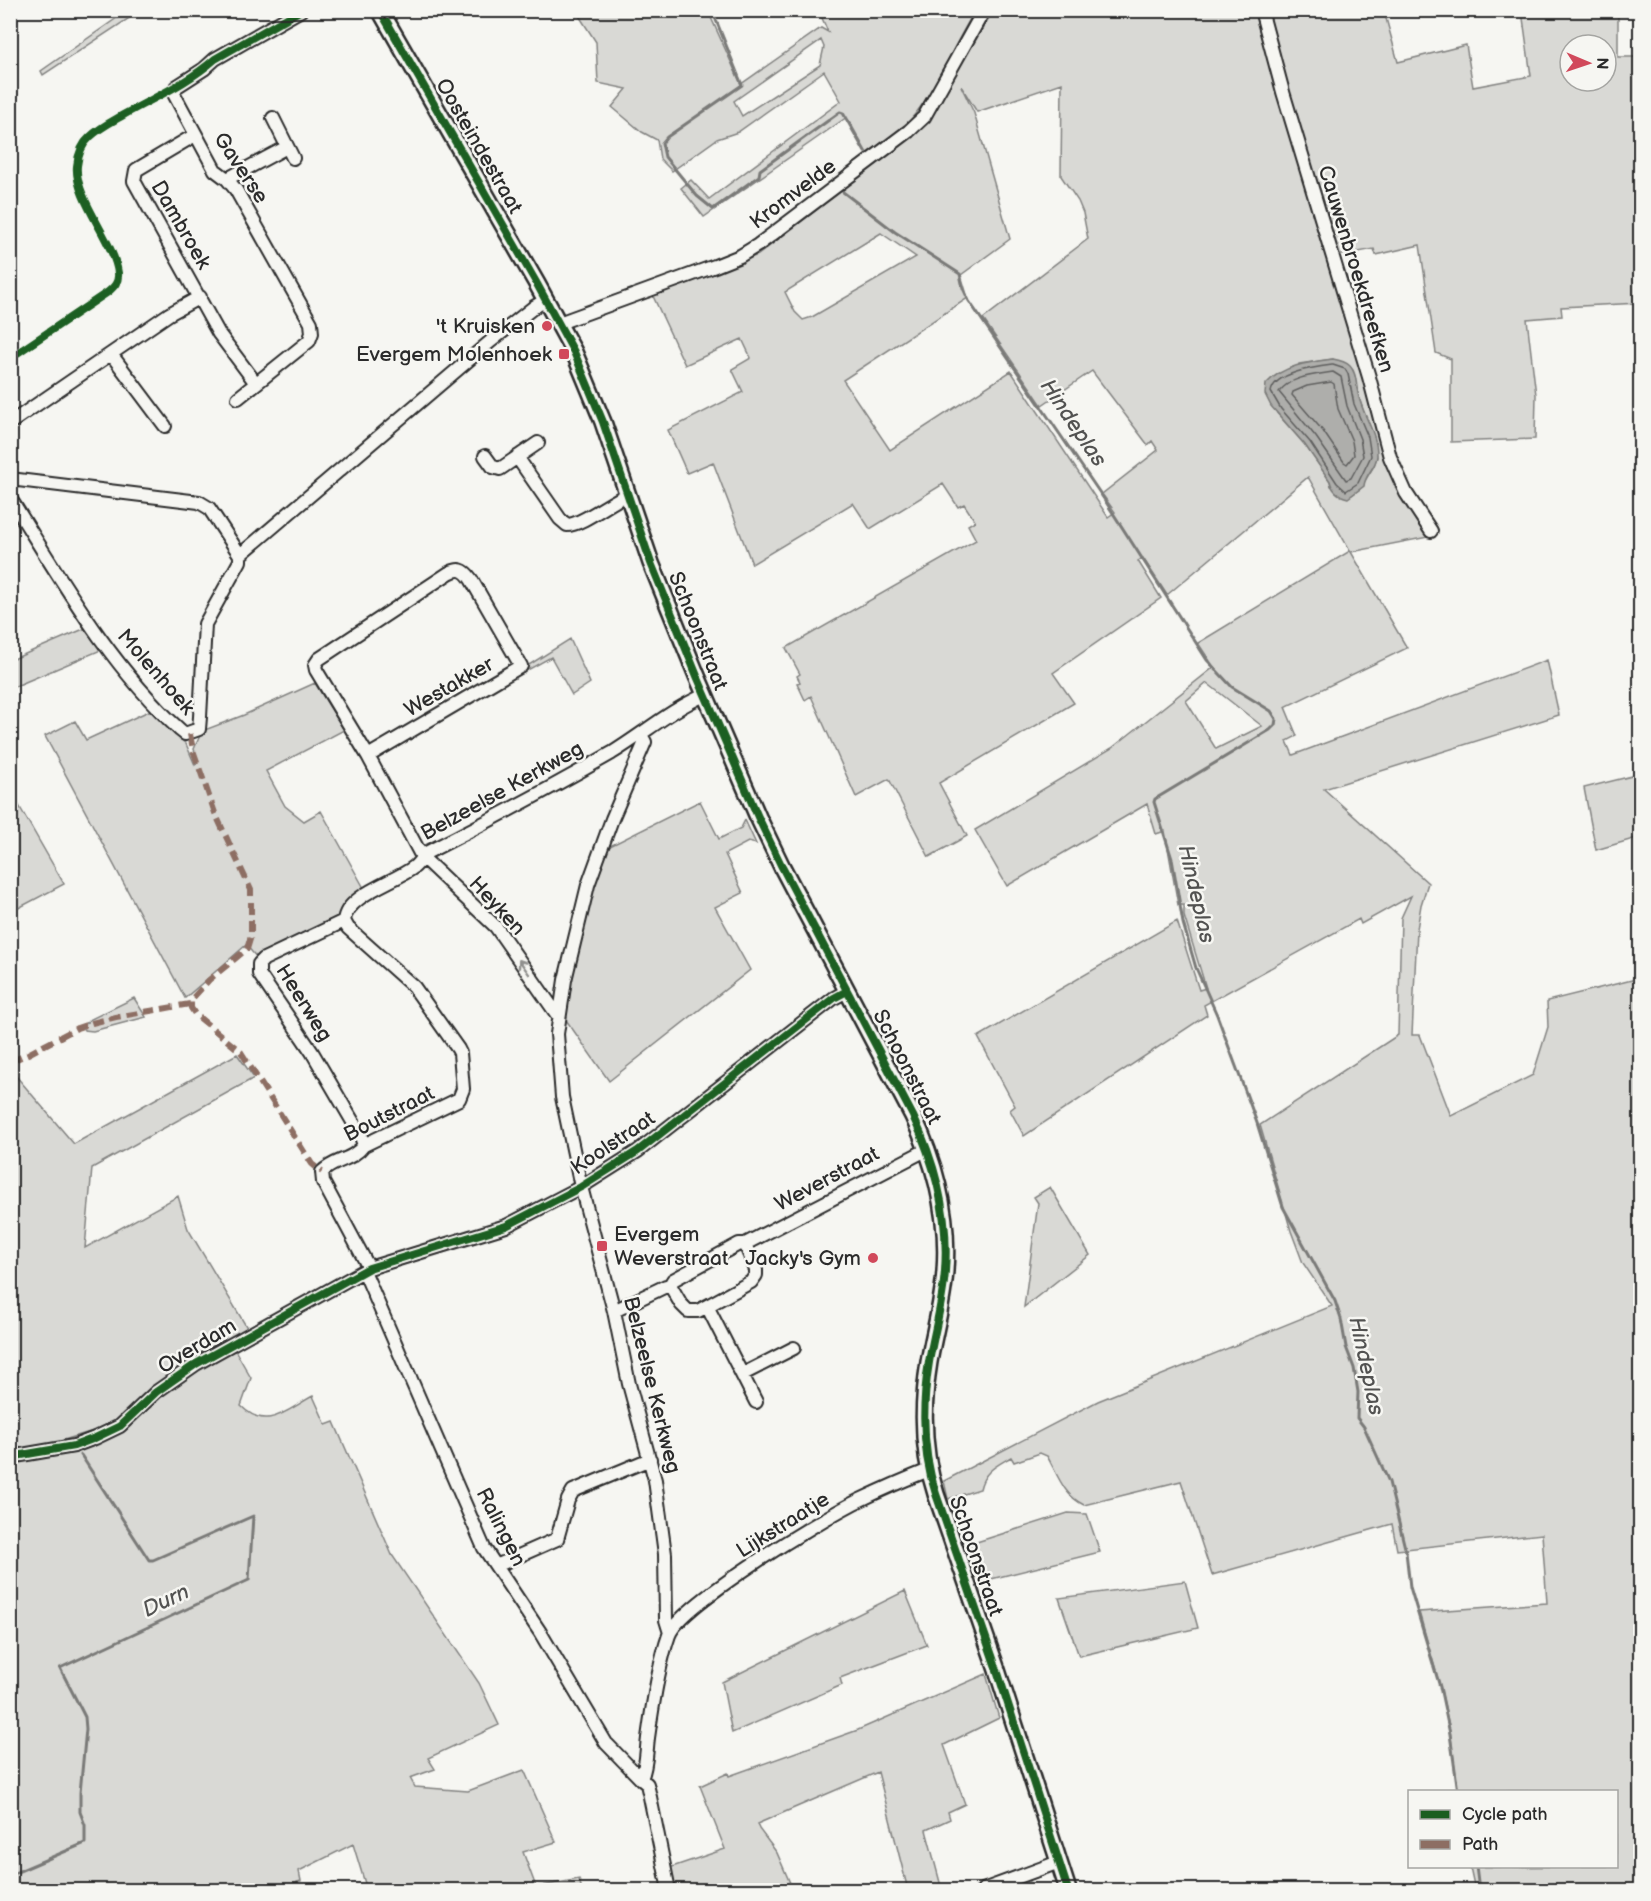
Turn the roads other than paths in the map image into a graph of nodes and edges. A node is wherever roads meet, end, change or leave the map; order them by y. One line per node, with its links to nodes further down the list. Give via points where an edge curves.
1 (301, 10): 6 (street, Gaverse, via 215,59 176,87 177,103)
2 (380, 10): 9 (street, Oosteindestraat)
3 (984, 10): 10 (street, Kromvelde, via 924,117 758,245 715,267)
4 (1261, 10): 22 (street, Cauwenbroekdreefken, via 1390,457 1406,493)
5 (273, 118): 7 (street, via 290,152)
6 (195, 135): 7 (street, Gaverse, via 215,170); 8 (street, Dambroek, via 136,170 134,182)
7 (227, 179): 12 (street, Gaverse, via 311,323 309,341)
8 (200, 297): 11 (street, Dambroek); 12 (street, via 219,334)
9 (546, 300): 10 (street, Schoonstraat); 23 (street, Molenhoek, via 491,341)
10 (559, 323): 20 (street, Schoonstraat, via 594,397)
11 (111, 354): 14 (street, Dambroek); 15 (street)
12 (255, 382): 13 (street, Gaverse)
13 (238, 398)
14 (10, 423)
15 (159, 424)
16 (538, 443): 18 (street)
17 (485, 456): 18 (street, via 496,469)
18 (517, 457): 20 (street, via 567,525 576,524)
19 (10, 479): 23 (street, via 200,502 209,508)
20 (627, 495): 25 (street, Schoonstraat)
21 (10, 498): 23 (street, Molenhoek, via 121,668 185,734 199,729 204,624)
22 (1431, 531)
23 (240, 555)
24 (319, 659): 27 (street, Belzeelse Kerkweg, via 316,670); 27 (street, Westakker, via 459,569 467,574 520,664 520,668)
25 (705, 695): 26 (street, Belzeelse Kerkweg); 30 (street, Schoonstraat, via 768,840)
26 (640, 735): 28 (street, Belzeelse Kerkweg); 31 (street, Belzeelse Kerkweg, via 645,742 588,885)
27 (368, 756): 28 (street, Belzeelse Kerkweg)
28 (422, 857): 29 (street, via 414,867 352,905); 31 (street, Heyken, one-way to 28, via 496,927)
29 (344, 921): 32 (street, Heerweg, via 264,959 259,970 268,990 336,1092); 32 (street, Boutstraat, via 420,994 460,1053 459,1099)
30 (847, 991): 33 (street, Schoonstraat); 34 (street, Koolstraat, via 638,1151)
31 (559, 1014): 34 (street, Belzeelse Kerkweg, via 562,1097)
32 (364, 1145): 36 (street, Boutstraat, via 358,1153 327,1167 321,1176)
33 (928, 1149): 35 (street, Weverstraat); 45 (street, Schoonstraat, via 942,1201 946,1256 927,1383 925,1421)
34 (581, 1187): 36 (street, Koolstraat, via 506,1226); 39 (street, Belzeelse Kerkweg)
35 (745, 1244): 37 (street, Weverstraat); 38 (street, via 756,1270 754,1279)
36 (366, 1270): 43 (street, Overdam, via 196,1364 156,1392 120,1426 74,1446); 46 (street, Ralingen, via 484,1548)
37 (670, 1285): 38 (street, via 688,1311); 39 (street, Weverstraat)
38 (707, 1306): 41 (street)
39 (614, 1311): 44 (street, Belzeelse Kerkweg)
40 (794, 1348): 41 (street)
41 (743, 1374): 42 (street)
42 (756, 1402)
43 (10, 1457)
44 (650, 1459): 46 (street, via 573,1491 557,1539); 47 (street, Belzeelse Kerkweg, via 662,1528)
45 (930, 1470): 47 (street, Lijkstraatje, via 856,1502 793,1540 700,1601); 49 (street, Schoonstraat)
46 (496, 1566): 48 (street, Ralingen, via 606,1743)
47 (670, 1633): 48 (street)
48 (641, 1779): 50 (street, Ralingen, via 650,1797)
49 (1059, 1862): 51 (street); 52 (street, Schoonstraat)
50 (669, 1890)
51 (983, 1890)
52 (1068, 1890)

